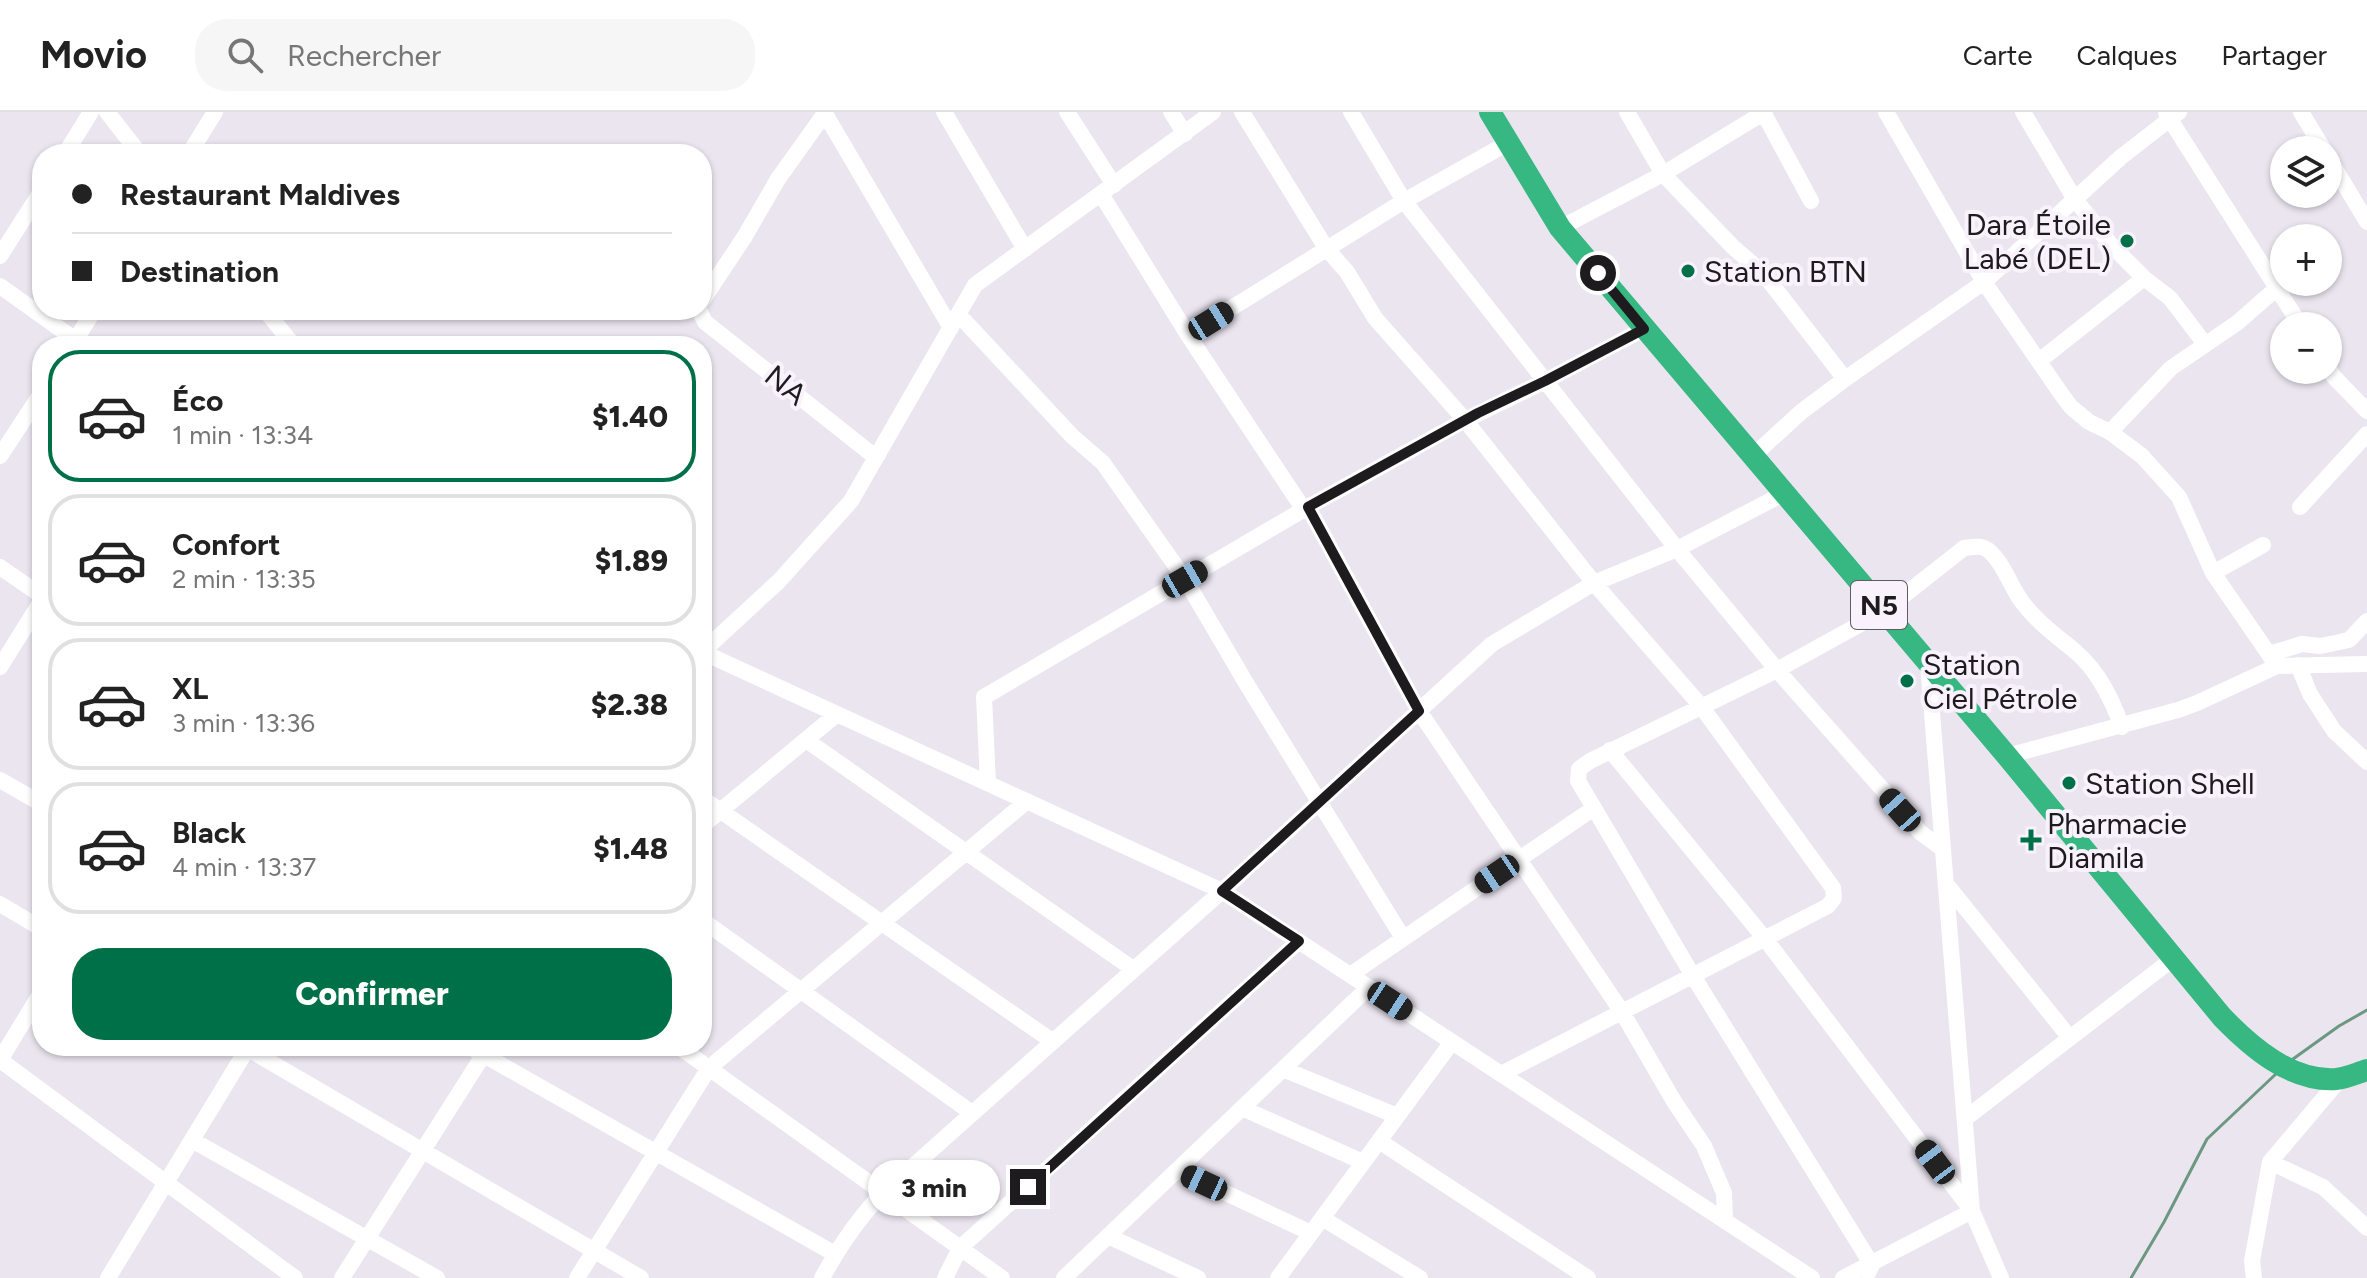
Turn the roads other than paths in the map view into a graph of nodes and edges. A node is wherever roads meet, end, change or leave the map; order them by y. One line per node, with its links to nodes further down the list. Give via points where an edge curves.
1 (91, 112): 21 (street)
2 (107, 112): 22 (street)
3 (215, 112): 23 (street)
4 (944, 112): 34 (street)
5 (1067, 112): 26 (street)
6 (1171, 112): 18 (street)
7 (1213, 112): 18 (street)
8 (1242, 112): 33 (street)
9 (1351, 112): 28 (street)
10 (1490, 112): 20 (highway, N5)
11 (1627, 112): 24 (street)
12 (1764, 112): 24 (street); 29 (street)
13 (1886, 112): 38 (street)
14 (2023, 112): 27 (street)
15 (2301, 112): 19 (street)
16 (825, 113): 40 (street); 46 (street)
17 (2172, 115): 27 (street); 36 (street)
18 (1185, 134): 26 (street)
19 (2316, 136)
20 (1508, 143): 28 (street); 32 (highway, N5)
21 (71, 144)
22 (132, 144)
23 (195, 144)
24 (1663, 174): 32 (street); 53 (street, via 1763,273)
25 (2342, 180): 31 (street)
26 (1108, 190): 34 (street); 48 (street)
27 (2074, 198): 37 (street); 38 (street)
28 (1404, 201): 33 (street); 54 (street)
29 (1811, 201)
30 (32, 206): 35 (street)
31 (2367, 222)
32 (1560, 228): 47 (highway, N5)
33 (1326, 248): 48 (street); 58 (street, via 1375,318)
34 (1025, 249): 46 (street, via 975,285)
35 (0, 256)
36 (2270, 276)
37 (2144, 278): 51 (street, via 2170,298); 52 (street)
38 (1984, 282): 52 (street); 53 (street)
39 (0, 286): 42 (street)
40 (712, 286)
41 (2270, 294): 51 (street)
42 (32, 310)
43 (46, 320): 49 (street)
44 (273, 320): 50 (street)
45 (704, 320): 61 (street, NA)
46 (955, 321): 61 (street); 71 (street, via 1103,463)
47 (1644, 329): 54 (street); 62 (highway, N5)
48 (1188, 335): 66 (street)
49 (67, 336)
50 (286, 336)
51 (2205, 344): 59 (street, via 2171,368)
52 (2039, 361): 59 (street, via 2071,407)
53 (1845, 379): 62 (street)
54 (1545, 381): 58 (street); 68 (street)
55 (2341, 384): 57 (street)
56 (32, 407): 63 (street)
57 (2367, 411)
58 (1465, 420): 66 (street); 72 (street)
59 (2110, 432): 70 (street, via 2142,456 2179,497)
60 (2367, 434): 65 (street)
61 (878, 455): 77 (street, via 851,501 779,581)
62 (1754, 455): 64 (highway, N5)
63 (0, 456)
64 (1785, 493): 68 (street); 74 (highway, N5)
65 (2300, 507)
66 (1306, 508): 71 (street); 86 (street)
67 (2263, 545): 70 (street)
68 (1677, 549): 72 (street); 84 (street)
69 (0, 567): 73 (street)
70 (2213, 573): 79 (street)
71 (1185, 579): 94 (street, via 984,697); 97 (street)
72 (1594, 583): 85 (street); 86 (street, via 1492,644)
73 (32, 591)
74 (1884, 611): 80 (highway, N5); 84 (street); 88 (street, via 1964,548 1980,546 1990,551 2043,627 2079,655 2102,684)
75 (32, 614): 83 (street)
76 (2367, 621): 79 (street, via 2349,640 2302,644)
77 (712, 643)
78 (712, 657): 87 (street)
79 (2273, 660): 82 (street); 88 (street, via 2197,703)
80 (1928, 663): 91 (highway, N5); 102 (street)
81 (2367, 664): 82 (street)
82 (2298, 665): 92 (street, via 2334,731)
83 (0, 667)
84 (1777, 670): 85 (street); 102 (street, via 1921,833)
85 (1701, 706): 90 (street); 112 (street, via 1833,888 1828,906)
86 (1419, 711): 97 (street); 104 (street)
87 (837, 714): 89 (street); 94 (street)
88 (2122, 727): 91 (street)
89 (806, 740): 100 (street); 103 (street)
90 (1610, 750): 99 (street, via 1579,769 1578,781); 112 (street)
91 (2007, 756): 114 (highway, N5)
92 (2367, 762)
93 (0, 780): 95 (street)
94 (988, 783): 96 (street)
95 (32, 798)
96 (1027, 801): 103 (street); 106 (street)
97 (1320, 801): 106 (street); 111 (street)
98 (712, 805): 100 (street)
99 (1594, 808): 104 (street); 117 (street)
100 (721, 811): 101 (street); 109 (street)
101 (712, 818)
102 (1943, 849): 105 (street)
103 (967, 853): 109 (street); 115 (street)
104 (1520, 858): 111 (street); 121 (street)
105 (1946, 884): 122 (street); 139 (street)
106 (1222, 891): 113 (street); 115 (street)
107 (0, 904): 108 (street)
108 (32, 923)
109 (883, 924): 119 (street); 123 (street)
110 (712, 927): 119 (street)
111 (1403, 938): 116 (street)
112 (1766, 940): 117 (street); 149 (street)
113 (1299, 941): 116 (street); 156 (street)
114 (2174, 958): 122 (street); 135 (highway, N5, via 2245,1041 2296,1072)
115 (1133, 969): 123 (street)
116 (1350, 975): 118 (street)
117 (1693, 976): 121 (street); 159 (street)
118 (1369, 987): 124 (street); 132 (street)
119 (803, 992): 131 (street); 137 (street)
120 (32, 1007): 130 (street)
121 (1622, 1012): 134 (street); 151 (street, via 1704,1146 1724,1193)
122 (2070, 1038): 139 (street)
123 (1052, 1041): 137 (street)
124 (1452, 1042): 134 (street); 138 (street)
125 (242, 1056): 140 (street)
126 (262, 1056): 142 (street)
127 (483, 1056): 142 (street)
128 (497, 1056): 143 (street)
129 (692, 1056): 131 (street)
130 (0, 1060): 147 (street)
131 (709, 1068): 143 (street); 148 (street)
132 (1283, 1069): 136 (street); 138 (street)
133 (2367, 1070): 135 (highway)
134 (1501, 1074): 151 (street)
135 (2332, 1079): 145 (street)
136 (1242, 1108): 144 (street); 146 (street)
137 (972, 1113): 148 (street)
138 (1397, 1116): 141 (street)
139 (1966, 1118): 149 (street)
140 (192, 1140): 147 (street); 155 (street)
141 (1379, 1141): 144 (street); 173 (street)
142 (423, 1151): 155 (street); 157 (street)
143 (657, 1153): 157 (street); 158 (street)
144 (1363, 1162): 150 (street)
145 (2270, 1162): 152 (street, via 2323,1187); 177 (street, via 2252,1261)
146 (1177, 1170): 153 (street); 154 (street)
147 (166, 1183): 160 (street); 161 (street)
148 (883, 1193): 156 (street); 158 (street)
149 (1972, 1211): 159 (street); 176 (street)
150 (1322, 1218): 153 (street); 172 (street)
151 (1725, 1221): 174 (street)
152 (2367, 1228)
153 (1311, 1233): 171 (street)
154 (1108, 1236): 169 (street); 170 (street)
155 (366, 1238): 162 (street); 163 (street)
156 (960, 1248): 167 (street); 168 (street)
157 (594, 1251): 164 (street); 165 (street)
158 (835, 1254): 166 (street)
159 (1869, 1271): 175 (street)
160 (108, 1278)
161 (295, 1278)
162 (342, 1278)
163 (437, 1278)
164 (577, 1278)
165 (641, 1278)
166 (822, 1278)
167 (945, 1278)
168 (1002, 1278)
169 (1064, 1278)
170 (1198, 1278)
171 (1278, 1278)
172 (1420, 1278)
173 (1588, 1278)
174 (1812, 1278)
175 (1843, 1278)
176 (2001, 1278)
177 (2254, 1278)

